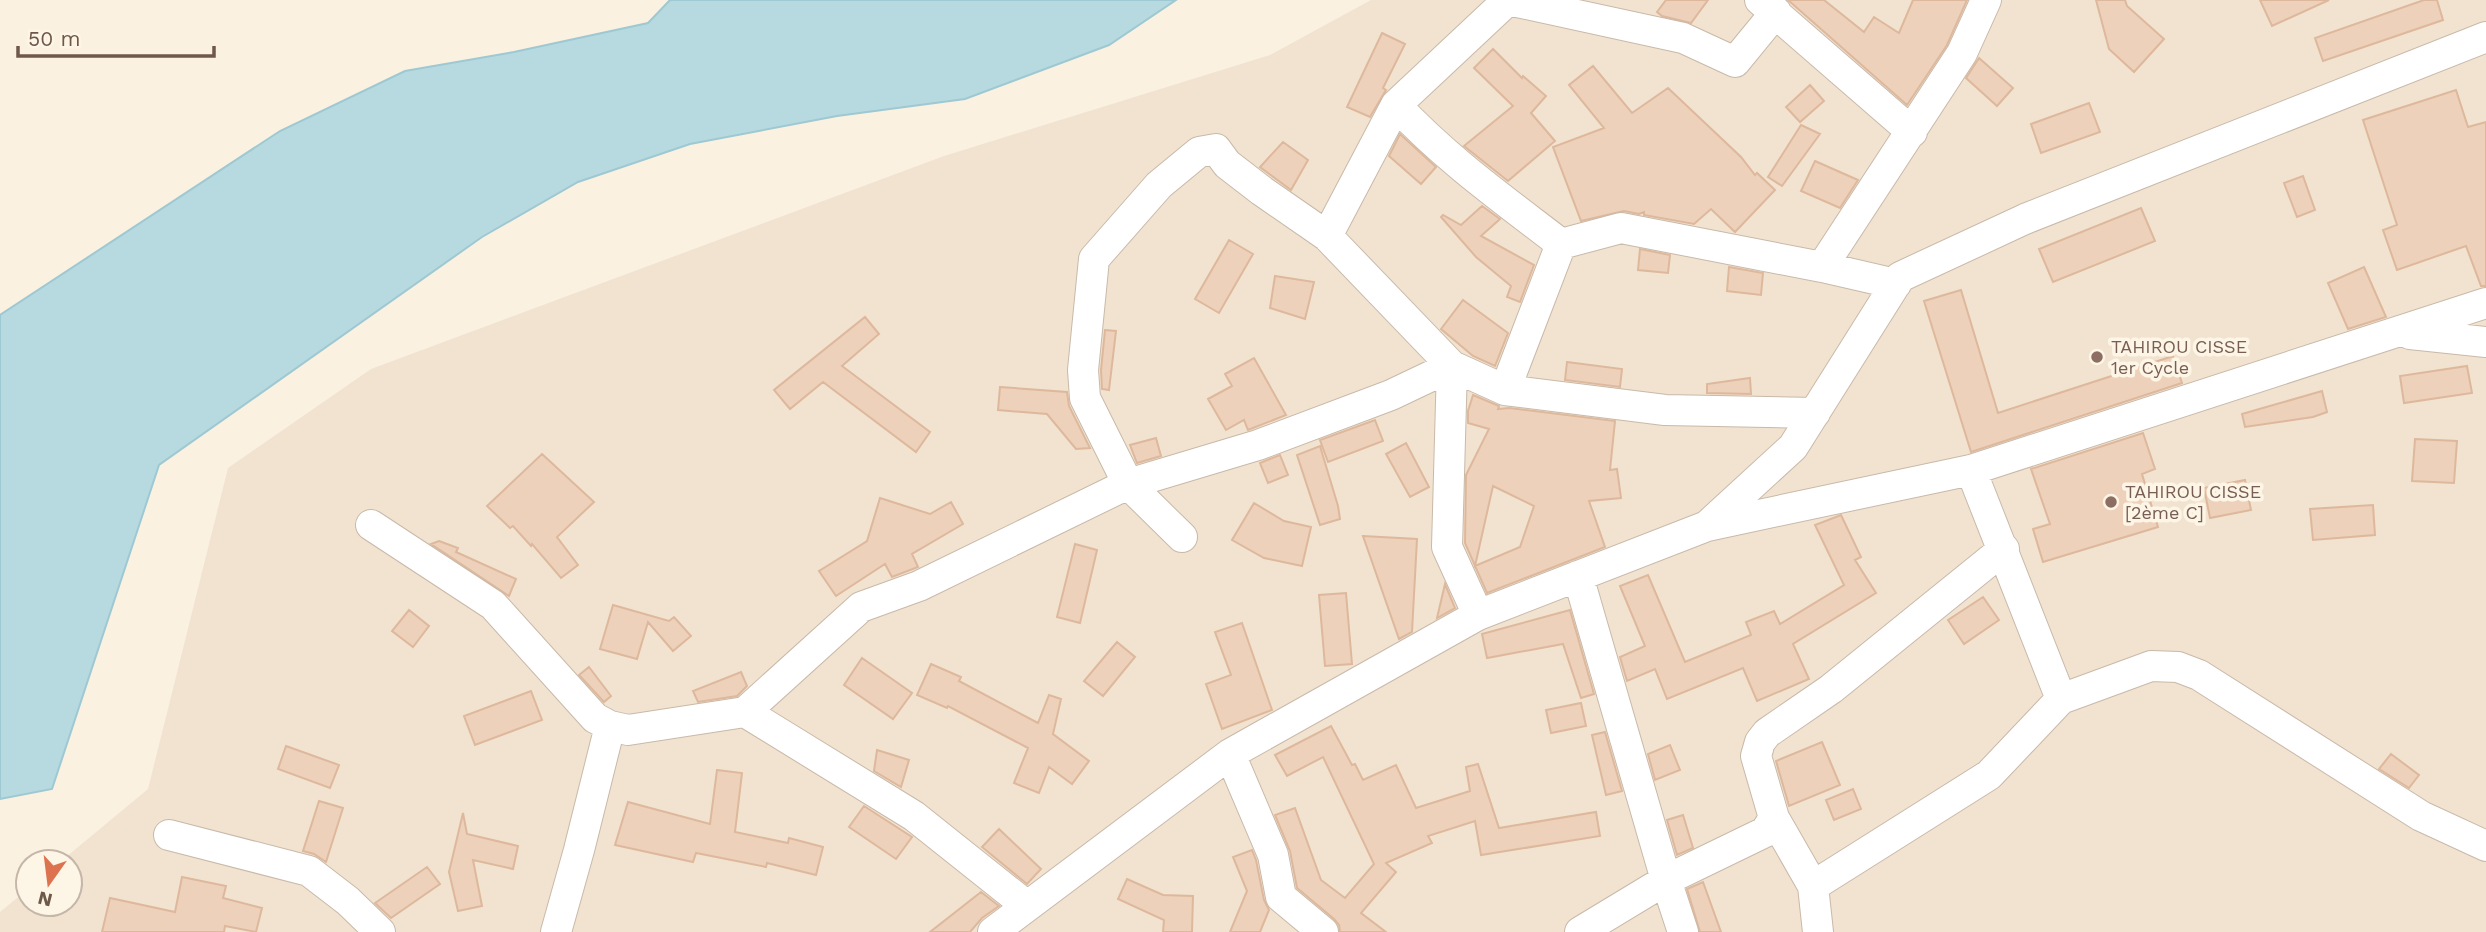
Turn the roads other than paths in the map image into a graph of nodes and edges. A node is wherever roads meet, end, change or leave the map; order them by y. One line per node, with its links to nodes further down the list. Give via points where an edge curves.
1 (1986, 0): 5 (street, via 1962,53)
2 (1768, 6): 4 (street, via 1735,62 1683,38 1508,0); 5 (street)
3 (2486, 37): 9 (street, via 2025,219 1900,277)
4 (1396, 105): 6 (street); 7 (street, via 1460,166)
5 (1912, 132): 8 (street)
6 (1327, 236): 13 (street); 17 (street, via 1227,164 1216,149 1199,152 1159,185 1094,259 1083,370 1085,398)
7 (1561, 244): 8 (street, via 1621,228); 14 (street)
8 (1822, 267): 9 (street)
9 (1896, 284): 15 (street)
10 (2486, 303): 11 (street)
11 (2398, 333): 12 (street); 16 (street)
12 (2486, 342)
13 (1451, 366): 14 (street); 17 (street, via 1391,395 1258,445); 23 (street, via 1447,547)
14 (1505, 390): 15 (street, via 1665,410)
15 (1815, 413): 19 (street, via 1793,447)
16 (1971, 470): 19 (street); 21 (street)
17 (1128, 484): 20 (street); 25 (street, via 919,586 861,607)
18 (370, 525): 26 (street, via 493,605 595,718)
19 (1707, 526): 22 (street)
20 (1182, 537)
21 (2004, 549): 24 (street); 28 (street, via 1831,688 1767,733 1756,756)
22 (1578, 576): 23 (street); 31 (street)
23 (1478, 615): 27 (street)
24 (2061, 699): 30 (street, via 2151,666 2178,667 2199,675 2421,816); 32 (street, via 1989,775)
25 (745, 712): 26 (street, via 628,730); 33 (street, via 915,816)
26 (610, 726): 35 (street)
27 (1230, 754): 33 (street); 37 (street, via 1273,855 1281,897)
28 (1774, 818): 31 (street, via 1765,832); 32 (street)
29 (169, 835): 34 (street, via 309,871)
30 (2486, 846)
31 (1665, 880): 38 (street); 39 (street)
32 (1813, 886): 40 (street)
33 (1027, 906): 36 (street)
34 (380, 932)
35 (556, 932)
36 (993, 932)
37 (1323, 932)
38 (1580, 932)
39 (1683, 932)
40 (1818, 932)

